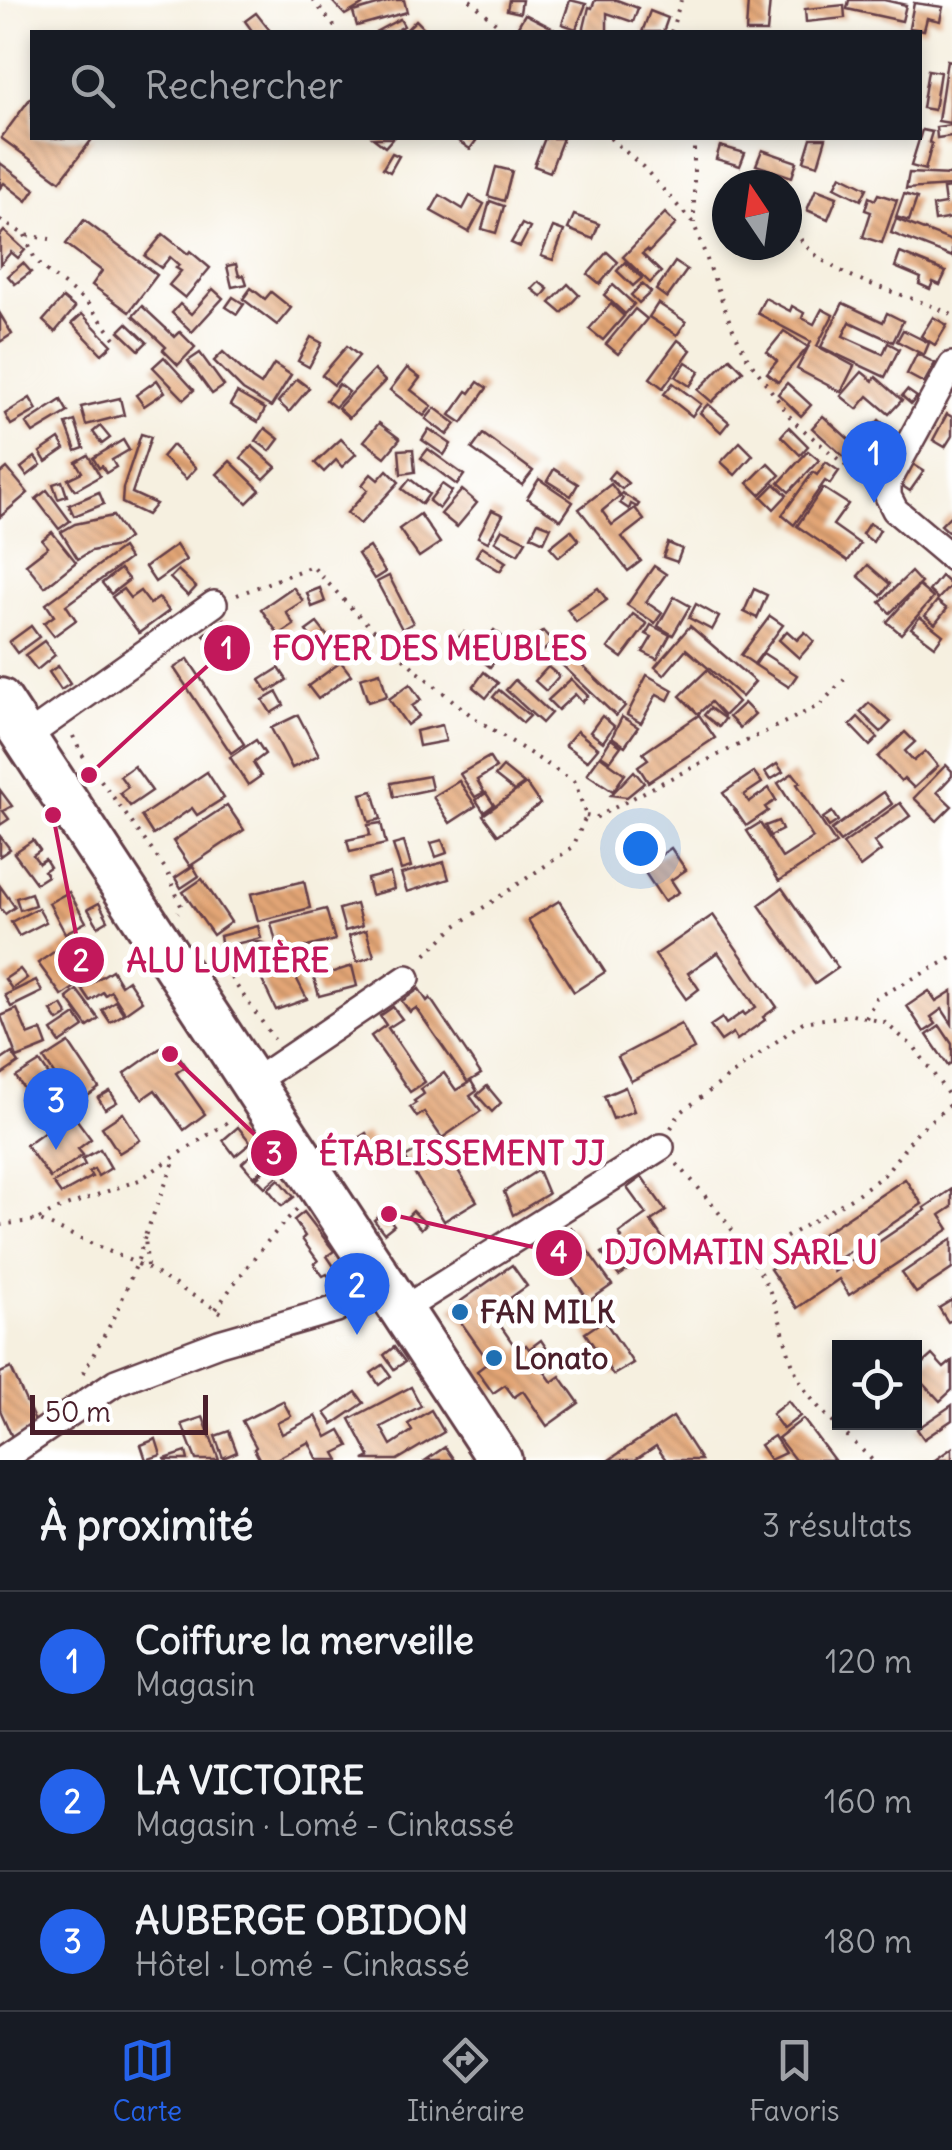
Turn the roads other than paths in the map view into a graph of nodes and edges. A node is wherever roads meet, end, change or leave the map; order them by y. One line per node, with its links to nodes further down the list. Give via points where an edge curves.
1 (952, 364): 2 (street, via 888,482 895,510)
2 (952, 558)
3 (214, 604): 5 (street)
4 (0, 700): 5 (highway)
5 (25, 738): 7 (highway)
6 (407, 978): 7 (street, via 288,1060)
7 (257, 1090): 9 (highway)
8 (661, 1147): 9 (street)
9 (390, 1293): 10 (street, via 219,1343 116,1382); 11 (highway)
10 (1, 1460)
11 (500, 1460)

